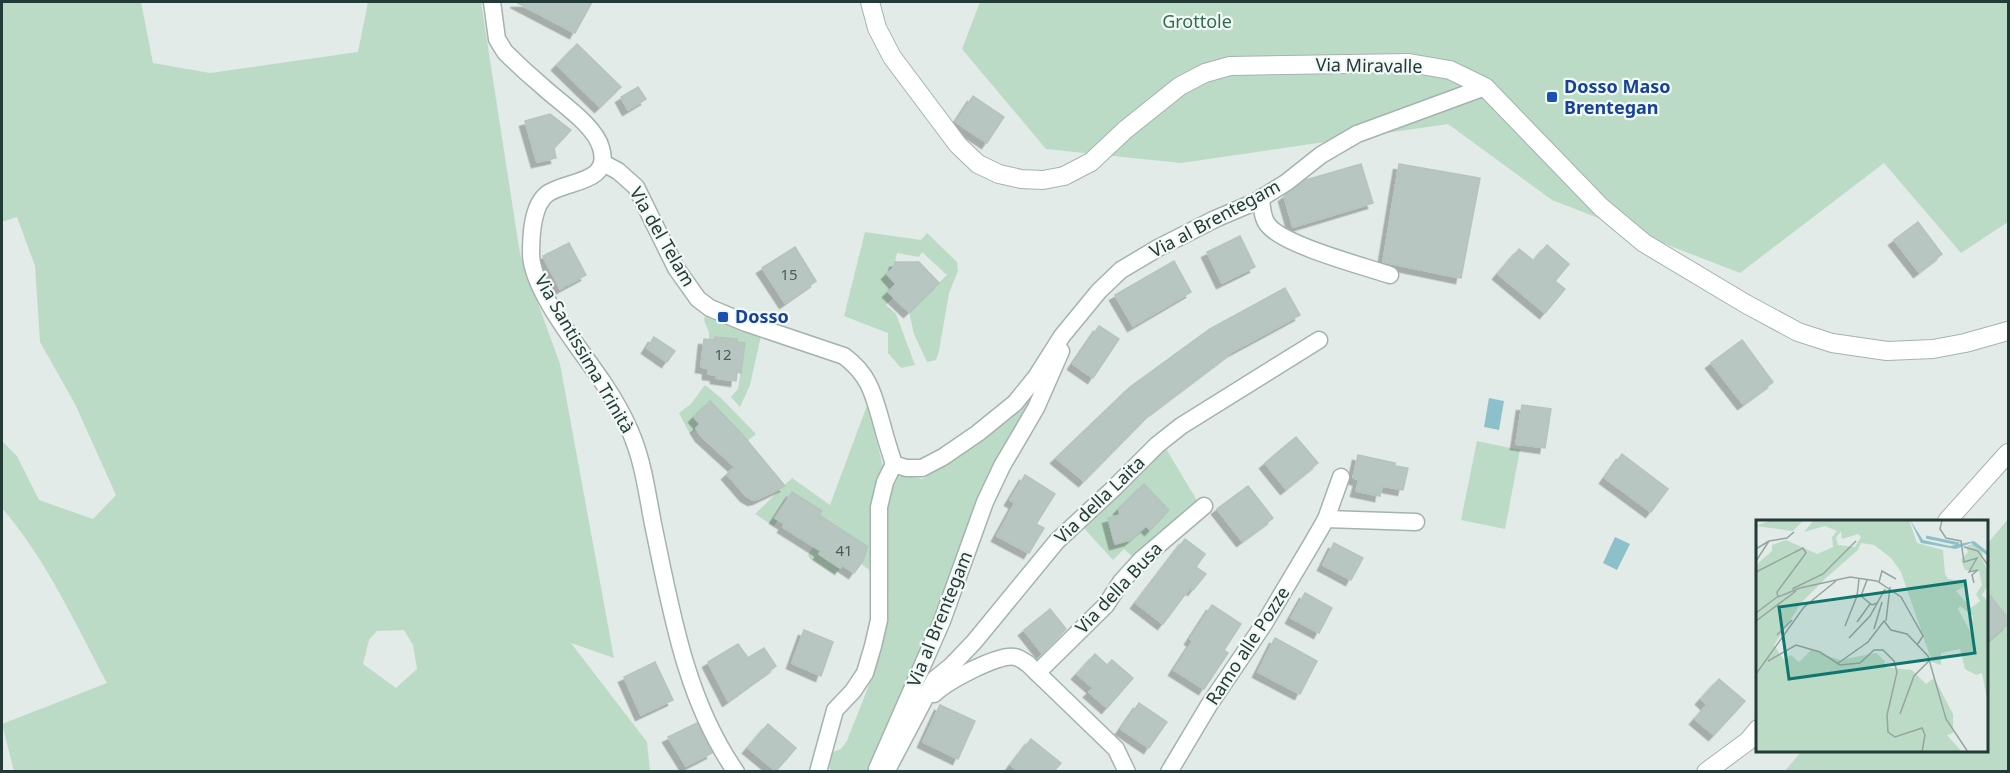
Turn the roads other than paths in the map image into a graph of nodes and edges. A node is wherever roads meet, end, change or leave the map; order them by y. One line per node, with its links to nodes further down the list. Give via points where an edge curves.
1 (492, 2): 4 (street, via 497,39 505,52 594,133)
2 (870, 2): 3 (street, Via Miravalle, via 877,28 892,57 958,145 978,164 1021,179 1064,176 1091,162 1180,86 1230,66 1409,63 1450,70)
3 (1485, 87): 5 (street, Via al Brentegam, via 1357,134); 7 (street, Via Miravalle, via 1601,207 1644,243 1798,332 1832,343 1887,351 1965,344)
4 (603, 163): 11 (street, Via del Telam, via 636,187 675,268 702,302 719,313 844,356 855,364 875,397); 20 (street, Via Santissima Trinità, via 594,176 546,195 534,220 531,257 549,302 631,432 688,671 711,731)
5 (1261, 198): 6 (street, via 1268,226 1284,237); 8 (street, Via al Brentegam, via 1120,270)
6 (1390, 274)
7 (2008, 331)
8 (1062, 336): 11 (street, Via al Brentegam, via 1015,403 978,433 922,468); 22 (street, Via al Brentegam, via 1060,355 985,502 942,621)
9 (1319, 340): 18 (street, Via della Laita, via 1157,445 1057,541 974,642 935,679)
10 (2008, 453): 15 (street)
11 (894, 464): 21 (street, via 879,507 879,620 873,646 865,673 835,710)
12 (1341, 477): 14 (street, Ramo alle Pozze)
13 (1204, 506): 17 (street, Via della Busa, via 1142,560 1106,605)
14 (1326, 519): 16 (street); 25 (street, Ramo alle Pozze)
15 (1948, 520)
16 (1416, 522)
17 (1037, 674): 18 (street, via 1017,657 1007,656 942,685); 24 (street, via 1116,748)
18 (923, 704): 23 (street, Via della Laita)
19 (1756, 731): 26 (street)
20 (736, 771)
21 (818, 771)
22 (875, 771)
23 (886, 771)
24 (1127, 771)
25 (1169, 771)
26 (1706, 771)

